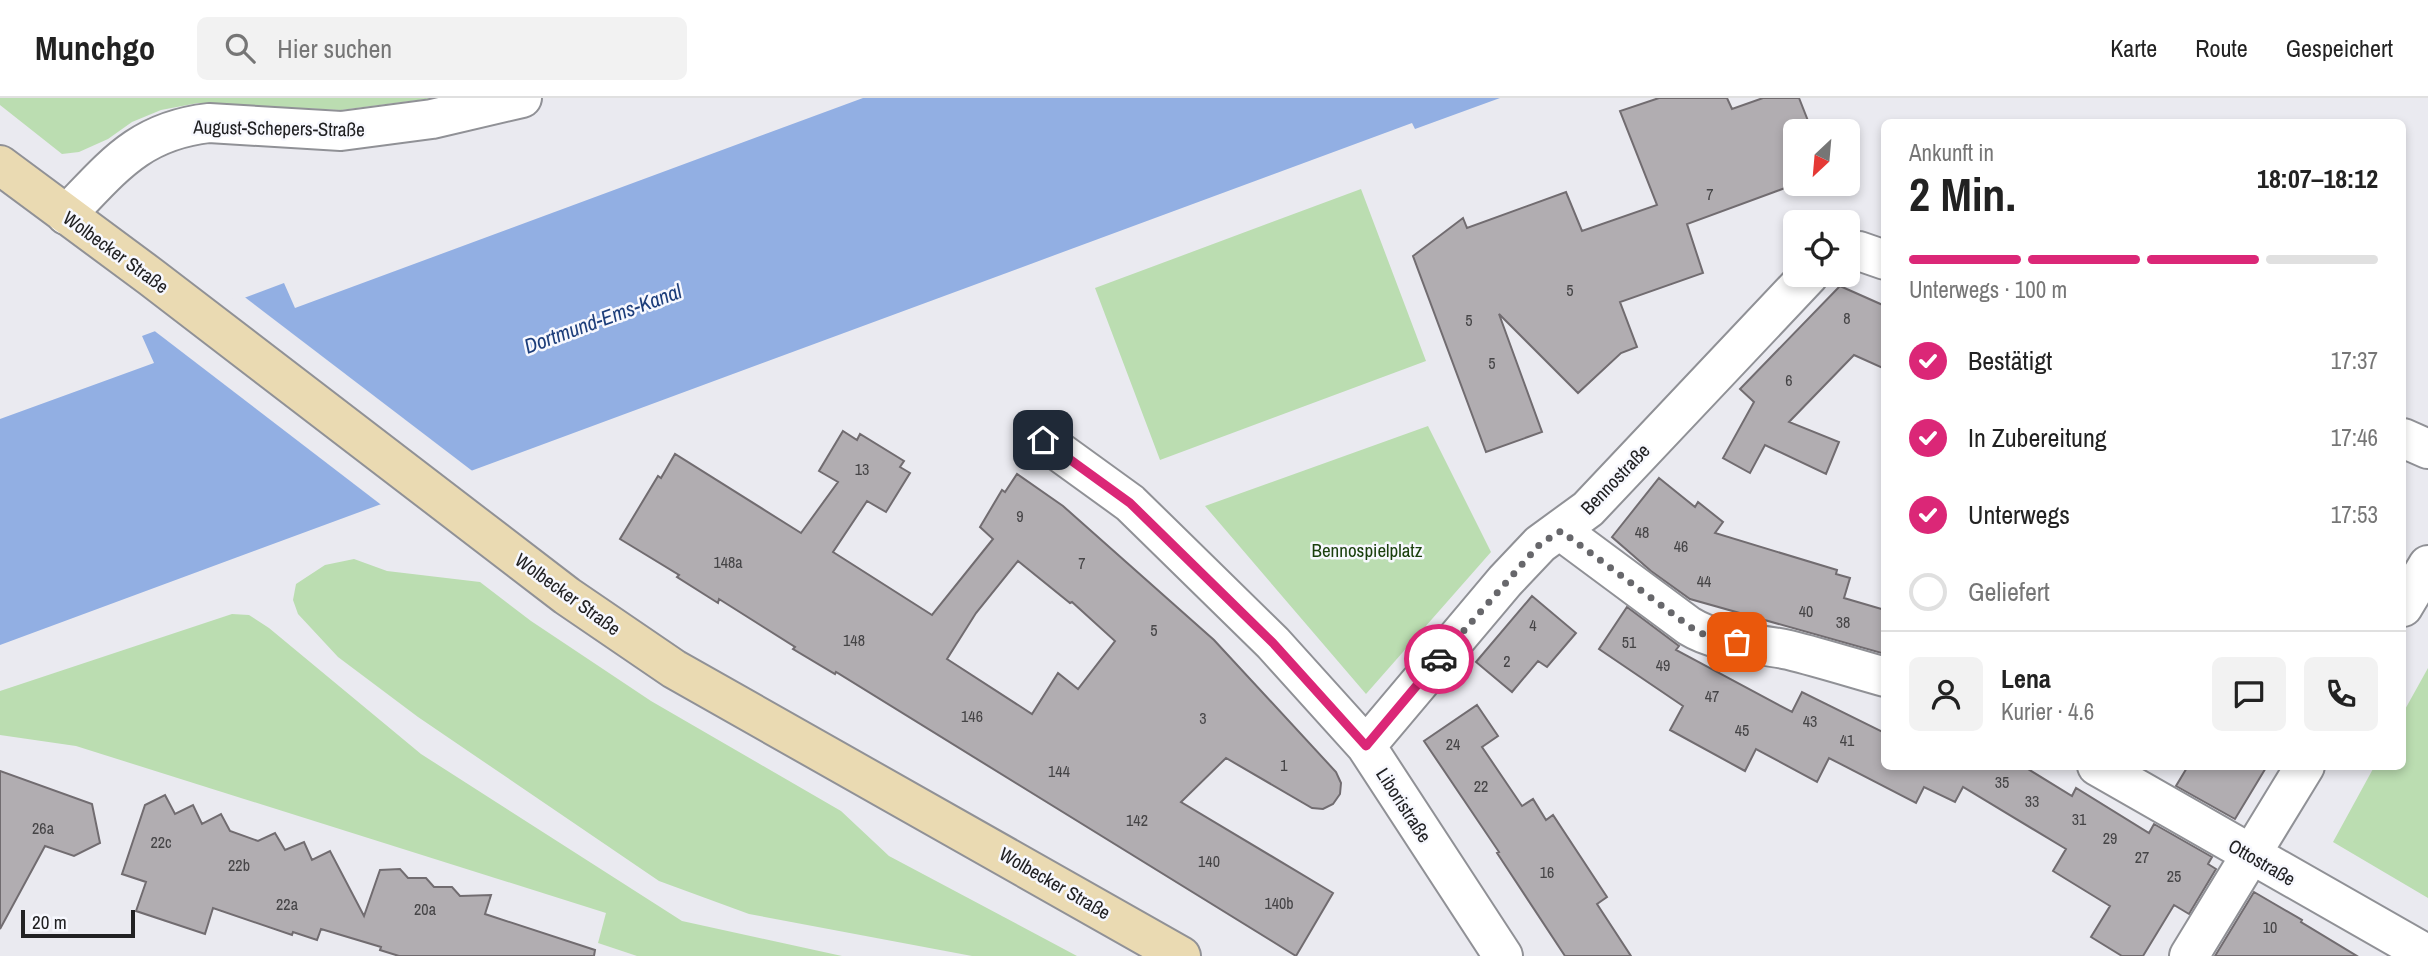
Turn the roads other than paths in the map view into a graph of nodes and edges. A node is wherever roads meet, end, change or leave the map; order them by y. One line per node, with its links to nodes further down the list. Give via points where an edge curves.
1 (522, 98): 3 (street, August-Schepers-Straße, via 432,119 341,131 209,123 187,126 130,151)
2 (0, 165): 3 (main road, Wolbecker Straße)
3 (66, 215): 19 (main road, Wolbecker Straße, via 567,596 674,669)
4 (1860, 251): 5 (street)
5 (1881, 259)
6 (1799, 287): 10 (street, Bennostraße, via 1588,509)
7 (2406, 439): 9 (street)
8 (1043, 440): 14 (street, Liboristraße, via 1130,503 1273,643)
9 (2428, 449)
10 (1561, 531): 13 (street, via 1704,635 1788,650); 14 (street, Bennostraße, via 1540,544 1505,582)
11 (2428, 565): 12 (street)
12 (2406, 602)
13 (1881, 676)
14 (1366, 746): 20 (street, Liboristraße)
15 (2104, 770): 17 (street, Ottostraße)
16 (2303, 770): 17 (street)
17 (2251, 856): 18 (street, Ottostraße); 21 (street)
18 (2428, 955)
19 (1181, 956)
20 (1503, 956)
21 (2189, 956)

